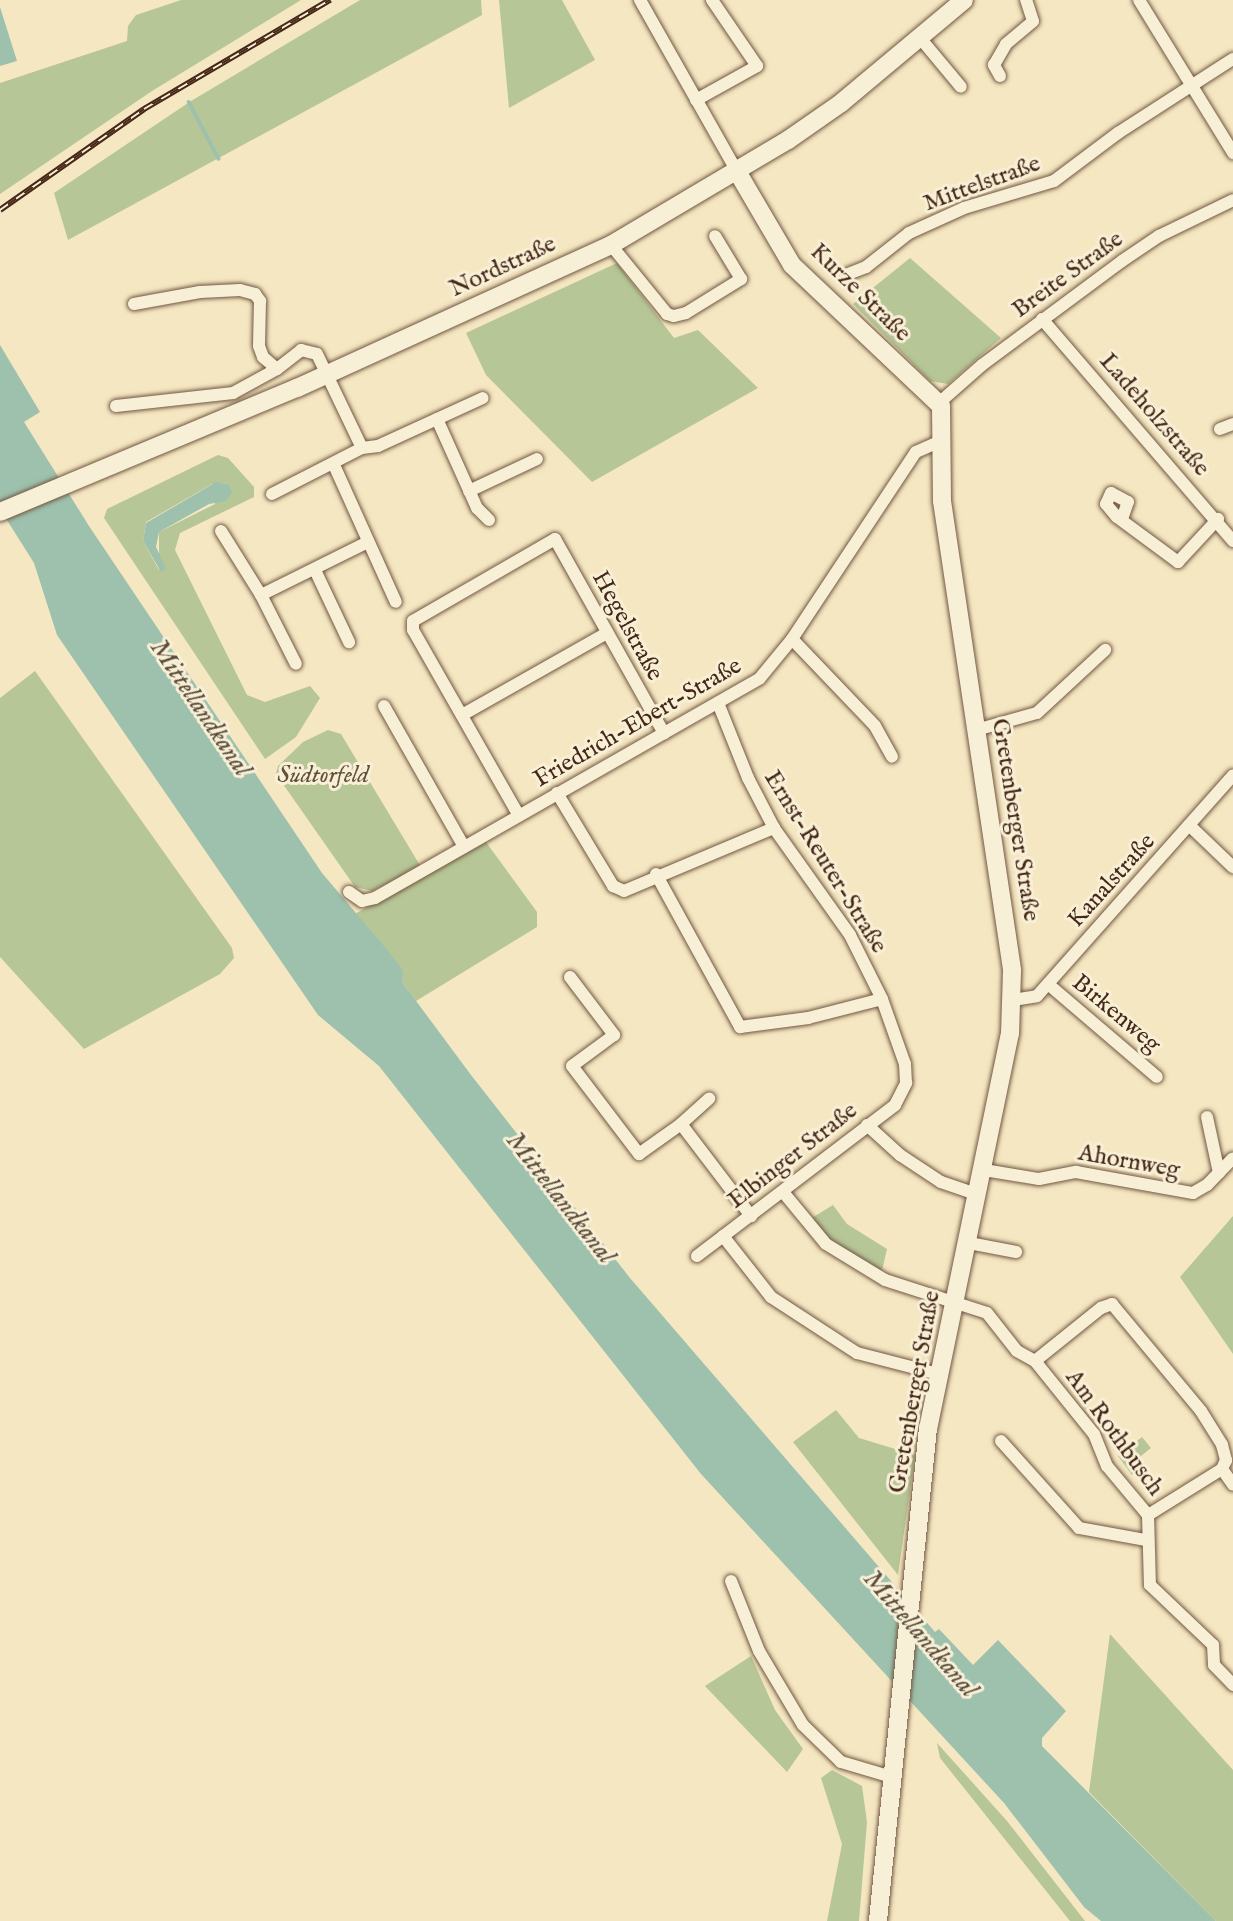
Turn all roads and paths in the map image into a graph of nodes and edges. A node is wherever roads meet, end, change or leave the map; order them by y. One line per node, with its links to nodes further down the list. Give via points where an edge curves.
1 (640, 0): 11 (street)
2 (712, 0): 11 (street, via 757,66)
3 (964, 0): 6 (main road, Nordstraße)
4 (1026, 0): 8 (street, via 1033,21 1006,44 994,65)
5 (1139, 0): 9 (street)
6 (921, 39): 10 (street); 13 (main road, Nordstraße, via 841,103)
7 (1233, 59): 9 (street, Mittelstraße)
8 (1000, 76)
9 (1191, 86): 12 (street); 17 (street, Mittelstraße, via 1054,181 964,208 909,233 866,267)
10 (961, 87)
11 (696, 100): 13 (street)
12 (1233, 153)
13 (738, 173): 16 (main road, Nordstraße); 23 (main road, Kurze Straße, via 792,265)
14 (1233, 200): 19 (street, Breite Straße, via 1159,236)
15 (715, 236): 16 (street, via 741,279 674,316 667,314)
16 (611, 244): 21 (main road, Nordstraße)
17 (848, 274)
18 (134, 304): 20 (street, via 200,292 255,294 260,301 260,352)
19 (1042, 319): 23 (street, Breite Straße); 36 (street, Ladeholzstraße)
20 (277, 369): 21 (street, via 306,349 317,354); 24 (street, via 233,393)
21 (328, 374): 29 (street); 34 (main road, Nordstraße)
22 (483, 398): 25 (street)
23 (940, 402): 28 (main road, Gretenberger Straße)
24 (116, 406)
25 (437, 419): 29 (street, via 378,446); 32 (street)
26 (1233, 424): 27 (street)
27 (1220, 429)
28 (938, 442): 45 (street, Friedrich-Ebert-Straße, via 916,452); 52 (main road, Gretenberger Straße, via 942,501)
29 (362, 448): 31 (street)
30 (537, 459): 32 (street)
31 (334, 465): 33 (street); 40 (street)
32 (469, 491): 37 (street)
33 (272, 494)
34 (0, 512)
35 (1122, 519): 36 (street, via 1178,562)
36 (1217, 519): 39 (street, Ladeholzstraße)
37 (489, 520)
38 (221, 531): 42 (street)
39 (1233, 541)
40 (368, 542): 41 (street); 43 (street)
41 (315, 570): 42 (street); 46 (street)
42 (261, 595): 48 (street)
43 (396, 601)
44 (607, 633): 51 (street); 51 (street, Hegelstraße, via 555,539 413,621 413,629); 53 (street, Hegelstraße)
45 (792, 639): 49 (street, Friedrich-Ebert-Straße, via 760,678); 54 (street, via 875,726)
46 (349, 642)
47 (1105, 650): 52 (street, via 1044,709)
48 (296, 664)
49 (718, 703): 53 (street, Friedrich-Ebert-Straße); 59 (street, Ernst-Reuter-Straße)
50 (383, 706): 60 (street)
51 (462, 715): 57 (street)
52 (976, 730): 67 (main road, Gretenberger Straße)
53 (664, 733): 56 (street, Friedrich-Ebert-Straße)
54 (892, 757)
55 (1233, 775): 58 (street, Kanalstraße)
56 (557, 793): 57 (street, Friedrich-Ebert-Straße); 62 (street, via 613,886 624,891)
57 (518, 814): 60 (street, Friedrich-Ebert-Straße)
58 (1189, 825): 61 (street); 65 (street, Kanalstraße)
59 (774, 828): 62 (street); 66 (street, Ernst-Reuter-Straße, via 850,935)
60 (464, 848): 63 (street, Friedrich-Ebert-Straße, via 368,901)
61 (1233, 867)
62 (656, 874): 66 (street, via 740,1027 808,1018)
63 (349, 892)
64 (570, 977): 72 (street, via 614,1035 572,1066 639,1154)
65 (1048, 984): 67 (street, Kanalstraße, via 1037,996); 68 (street, Birkenweg)
66 (882, 999): 69 (street, Ernst-Reuter-Straße, via 896,1032)
67 (1013, 999): 75 (main road, Gretenberger Straße)
68 (1157, 1077)
69 (906, 1083): 73 (street, Elbinger Straße, via 895,1105)
70 (709, 1099): 72 (street)
71 (1207, 1117): 76 (street, Ahornweg)
72 (681, 1124): 79 (street)
73 (867, 1125): 77 (street, Elbinger Straße); 78 (street, via 900,1155 941,1182)
74 (1233, 1157): 76 (street, Ahornweg)
75 (984, 1170): 76 (street, Ahornweg, via 1026,1178 1076,1172 1184,1194 1201,1191); 78 (main road, Gretenberger Straße)
76 (1219, 1173)
77 (783, 1192): 79 (street, Elbinger Straße); 84 (street, Am Rothbusch, via 826,1244 885,1280)
78 (979, 1195): 81 (main road, Gretenberger Straße)
79 (751, 1216): 80 (street, Elbinger Straße)
80 (723, 1236): 83 (street, Elbinger Straße); 86 (street, via 771,1297 857,1353)
81 (969, 1243): 82 (street); 84 (main road, Gretenberger Straße)
82 (1016, 1252)
83 (697, 1256)
84 (955, 1303): 85 (street, Am Rothbusch, via 987,1313 1017,1351); 86 (main road, Gretenberger Straße)
85 (1035, 1361): 88 (street, via 1112,1304 1201,1411 1222,1445 1226,1460); 90 (street, Am Rothbusch, via 1094,1434 1107,1466)
86 (938, 1374): 94 (main road, Gretenberger Straße, via 923,1470)
87 (1001, 1441): 91 (street, via 1079,1528)
88 (1222, 1469): 89 (street); 90 (street)
89 (1233, 1485)
90 (1147, 1516): 91 (street, Am Rothbusch)
91 (1146, 1540): 93 (street, Am Rothbusch, via 1150,1585 1213,1645 1214,1665)
92 (731, 1581): 94 (street, via 759,1651 803,1725 841,1762)
93 (1233, 1685)
94 (892, 1777): 95 (main road)
95 (878, 1921)

